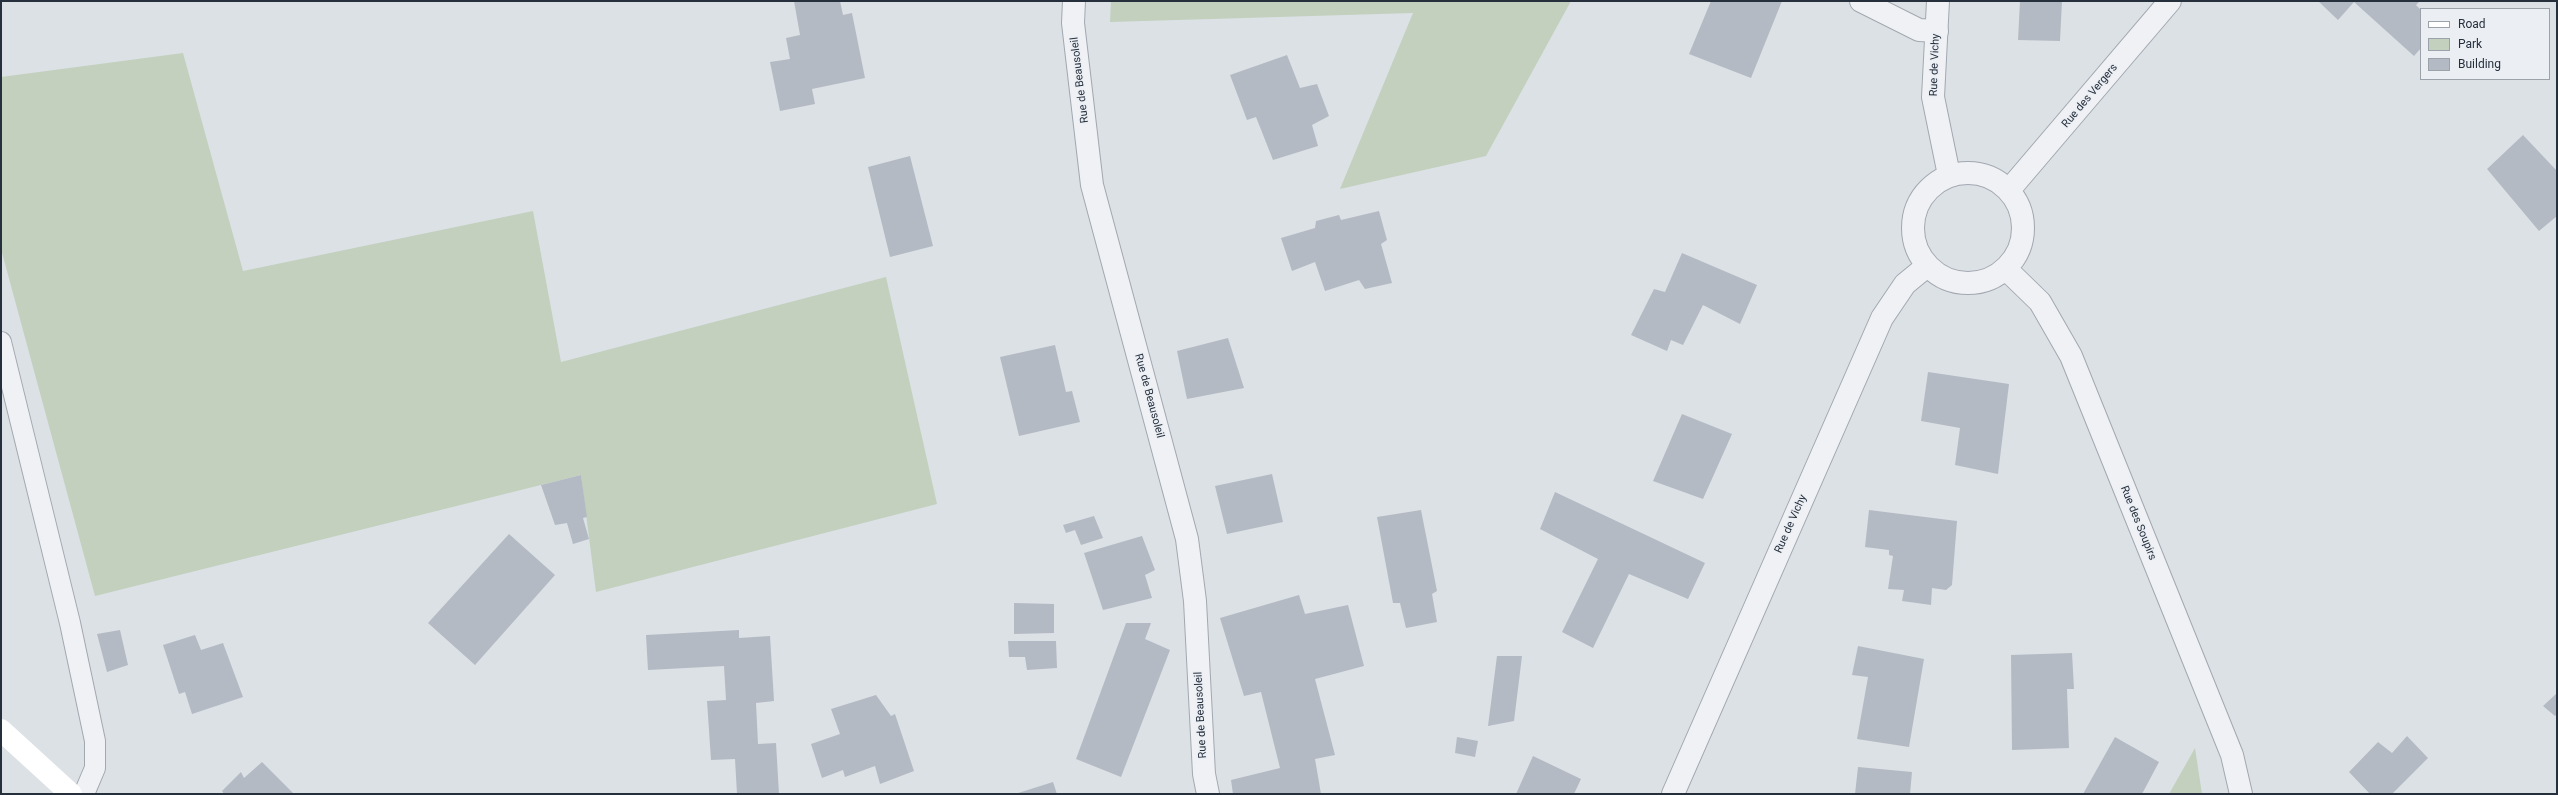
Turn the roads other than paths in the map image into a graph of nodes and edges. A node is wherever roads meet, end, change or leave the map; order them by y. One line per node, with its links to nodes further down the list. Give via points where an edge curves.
1 (1074, 1): 14 (street, Rue de Beausoleil, via 1073,23 1092,185 1187,539 1195,601 1204,774)
2 (1861, 1): 5 (street, via 1919,30)
3 (1938, 1): 5 (street, Rue de Vichy)
4 (2170, 1): 7 (street, Rue des Vergers)
5 (1937, 31): 6 (street, Rue de Vichy, via 1933,97)
6 (1949, 176): 7 (street, via 1970,172 1992,178); 8 (street, via 1930,186 1918,204 1912,226 1916,247)
7 (2009, 190): 9 (street, via 2021,209 2024,230 2019,251)
8 (1927, 266): 9 (street, via 1944,278 1966,284 1988,280); 15 (street, Rue de Vichy, via 1906,284 1882,318)
9 (2006, 269): 16 (street, Rue des Soupirs, via 2040,302 2071,356 2232,754)
10 (1, 342): 13 (lane, via 70,623 95,741 95,768)
11 (1, 730): 12 (main road)
12 (71, 794)
13 (84, 794)
14 (1208, 794)
15 (1673, 794)
16 (2240, 794)

